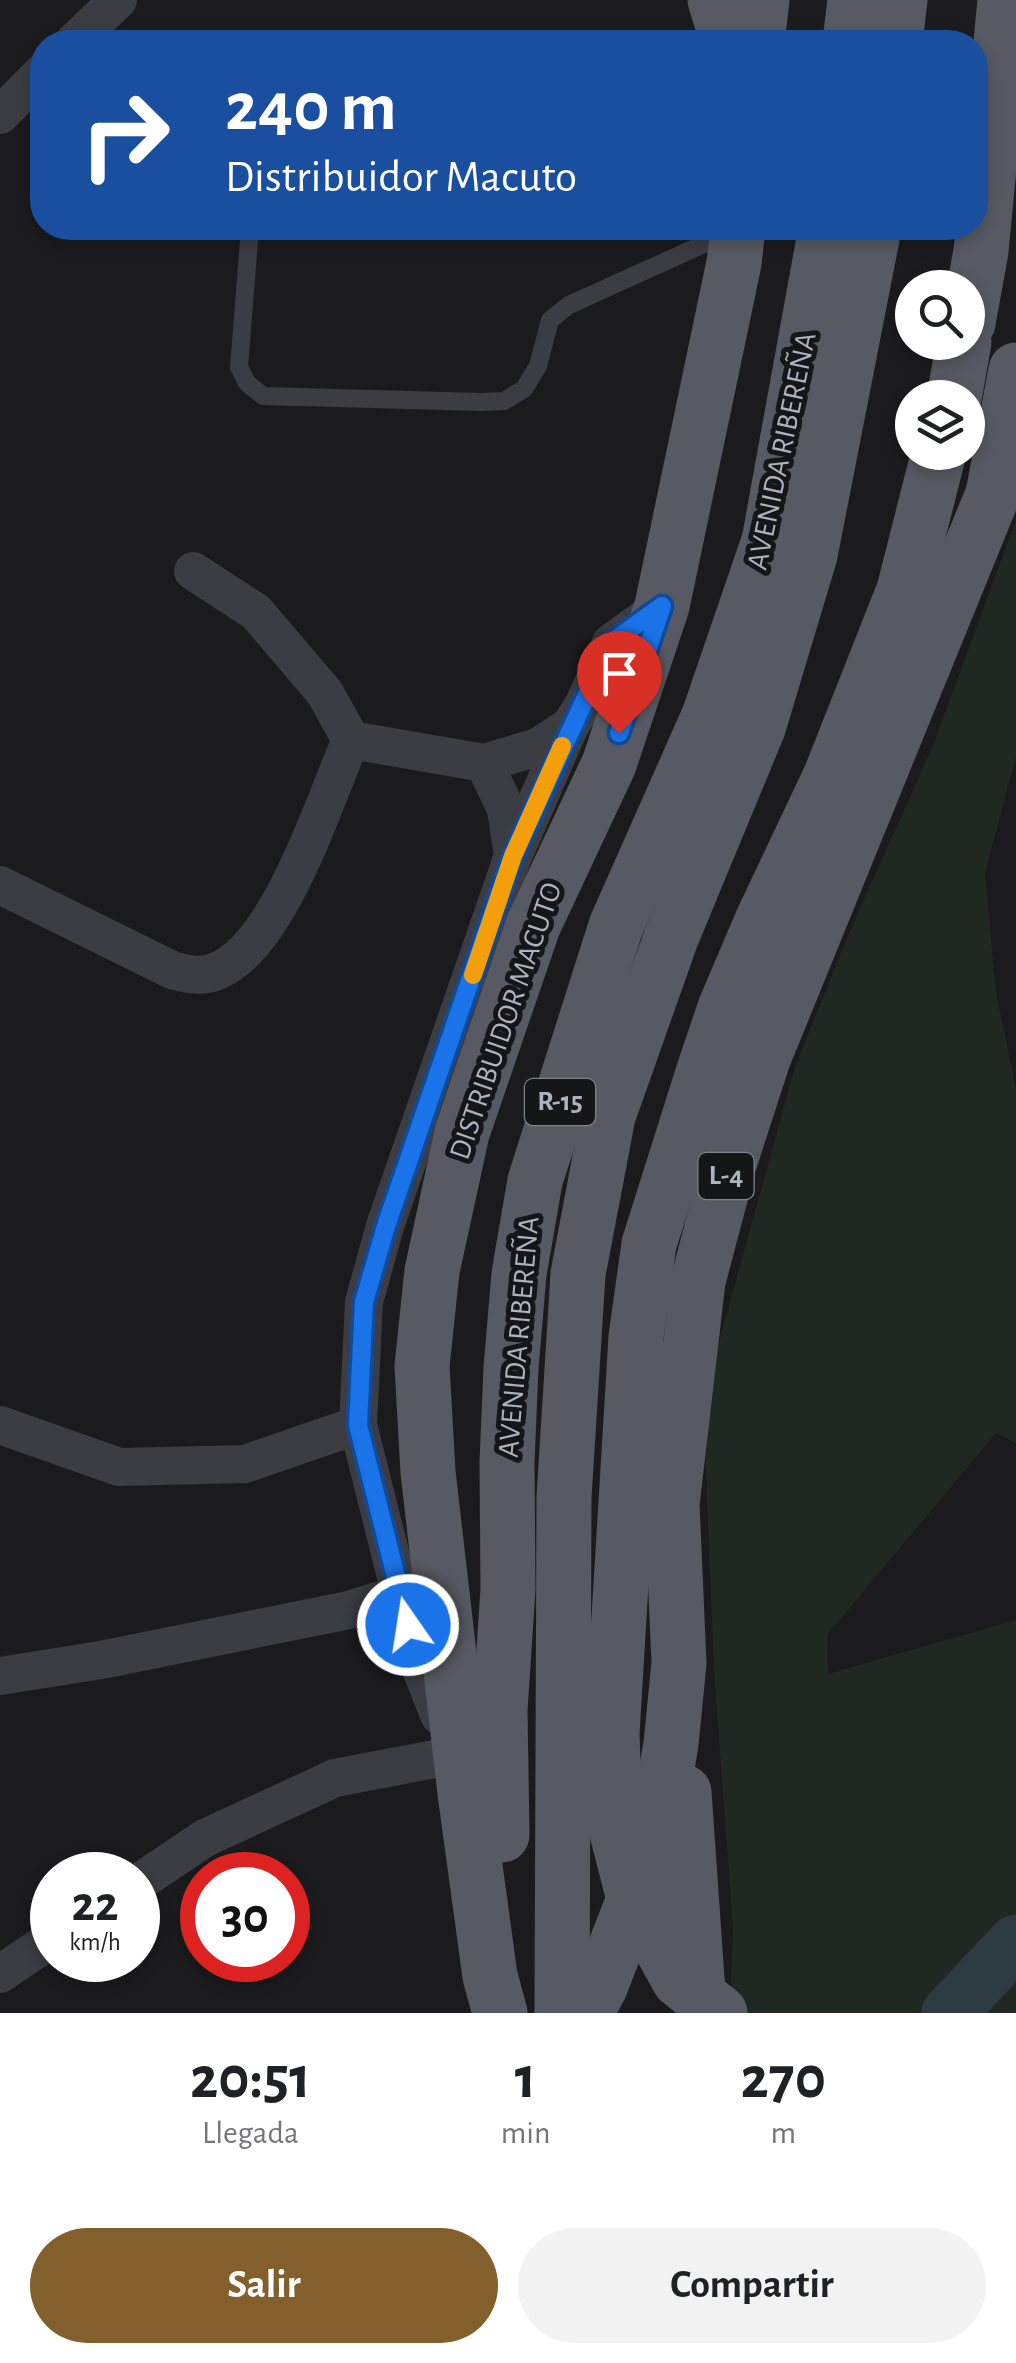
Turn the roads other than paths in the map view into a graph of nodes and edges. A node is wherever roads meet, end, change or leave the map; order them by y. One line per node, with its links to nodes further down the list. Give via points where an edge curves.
1 (118, 0): 5 (street)
2 (716, 0): 6 (main road)
3 (762, 0): 7 (main road)
4 (1005, 0): 10 (main road)
5 (87, 30)
6 (725, 30)
7 (758, 30)
8 (30, 86): 9 (street)
9 (0, 115)
10 (988, 178)
11 (249, 240): 12 (lane, via 239,366 263,396 504,402 524,389 550,320 568,304)
12 (711, 240)
13 (737, 240): 19 (main road, DISTRIBUIDOR MACUTO)
14 (824, 240): 42 (main road, AVENIDA RIBEREÑA / R-15, via 769,542 709,716 616,926 534,1181 519,1274 508,1443)
15 (872, 240): 43 (main road, AVENIDA RIBEREÑA / R-15, via 810,555 758,728 671,938 608,1116 578,1274 564,1497)
16 (982, 240): 17 (main road)
17 (978, 270)
18 (1016, 370): 34 (main road, L-4, via 993,494 763,1059 698,1281 672,1504)
19 (702, 409): 22 (main road, DISTRIBUIDOR MACUTO); 23 (main road, via 653,506)
20 (934, 470): 38 (main road, via 904,590 831,775 725,1008 649,1244 636,1337 612,1734 616,1825)
21 (192, 571): 25 (street, via 256,612 325,693)
22 (662, 606): 23 (street); 30 (main road, DISTRIBUIDOR MACUTO, via 609,764 533,926 462,1133)
23 (611, 643): 24 (street)
24 (570, 726): 26 (street, via 538,747); 27 (street)
25 (351, 740): 26 (street); 28 (street, via 304,855 262,932 217,971 197,976 172,970)
26 (484, 763): 27 (street, via 506,808)
27 (513, 856): 29 (street)
28 (0, 885)
29 (428, 1110): 30 (street); 32 (street, via 364,1302)
30 (446, 1203): 36 (main road, DISTRIBUIDOR MACUTO, via 422,1366)
31 (0, 1425): 32 (street, via 120,1467 245,1464)
32 (358, 1425): 33 (street)
33 (400, 1594): 35 (street, via 349,1610); 36 (street, via 426,1686)
34 (679, 1664): 38 (main road, L-4, via 653,1850); 41 (main road)
35 (0, 1676)
36 (460, 1744): 37 (street, via 335,1778 205,1838); 42 (main road, DISTRIBUIDOR MACUTO)
37 (160, 1868)
38 (634, 1899): 41 (main road); 44 (main road, L-4)
39 (30, 1954): 40 (street)
40 (0, 1974)
41 (700, 1996): 45 (main road, via 640,1983 622,1988)
42 (500, 2013)
43 (562, 2013)
44 (586, 2013)
45 (598, 2013)

